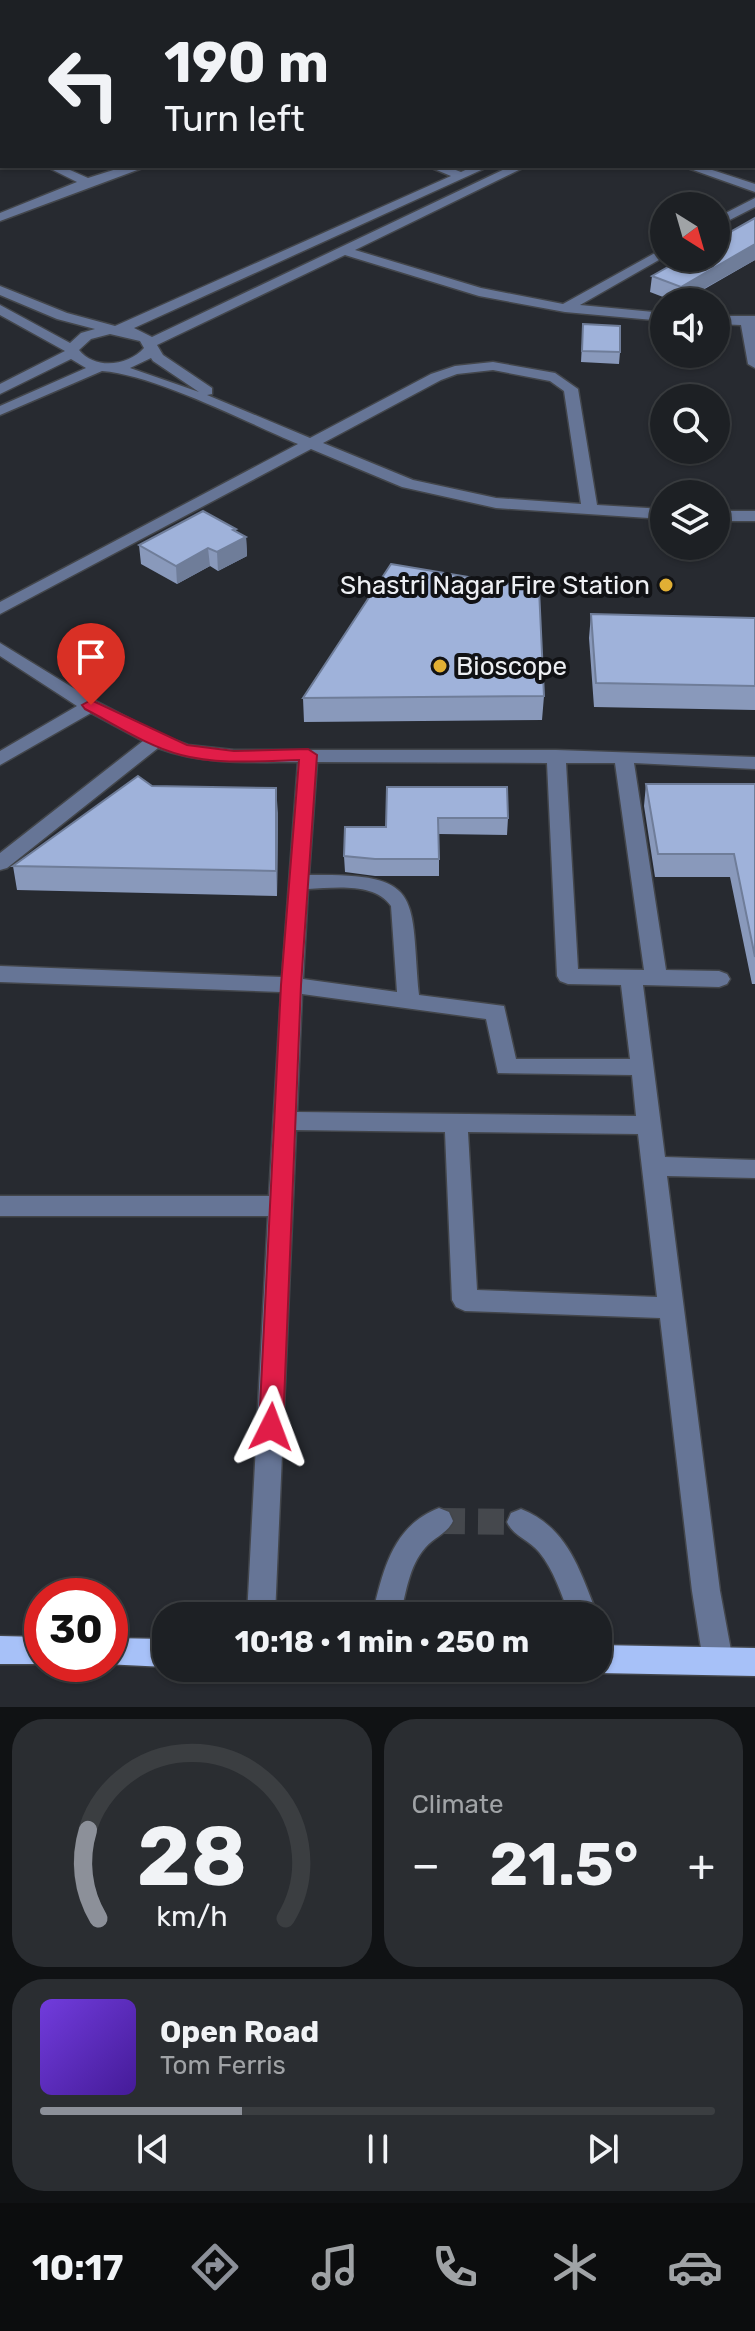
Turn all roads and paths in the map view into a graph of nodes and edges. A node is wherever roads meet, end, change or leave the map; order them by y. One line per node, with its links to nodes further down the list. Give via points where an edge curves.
1 (56, 168): 8 (street)
2 (135, 168): 8 (street)
3 (439, 168): 7 (street)
4 (480, 168): 7 (street)
5 (517, 168): 13 (street)
6 (694, 168): 9 (street)
7 (462, 176): 21 (street)
8 (87, 182): 12 (street)
9 (755, 188)
10 (755, 202): 11 (street)
11 (730, 215)
12 (0, 217)
13 (345, 251): 16 (street, via 479,292); 22 (street)
14 (650, 260): 16 (street)
15 (0, 290): 21 (street, via 62,316)
16 (565, 308): 18 (street)
17 (0, 309): 23 (street)
18 (650, 316)
19 (730, 321): 20 (street)
20 (753, 322): 24 (street, via 747,327)
21 (114, 330): 22 (street, via 140,334); 23 (street, via 86,336)
22 (150, 345): 25 (street, via 142,359); 28 (street, via 158,358)
23 (72, 351): 25 (street, via 80,361); 26 (street)
24 (755, 364)
25 (105, 367): 27 (street); 28 (street, via 146,376)
26 (0, 390)
27 (0, 411)
28 (235, 412): 29 (street)
29 (310, 444): 30 (street, via 445,494); 30 (street, via 455,370 493,366 555,377 571,389); 34 (street)
30 (590, 509): 31 (street)
31 (650, 513)
32 (730, 516): 33 (street)
33 (755, 516)
34 (0, 609)
35 (0, 648): 36 (street)
36 (91, 705): 37 (street); 41 (street)
37 (156, 740): 38 (street, via 185,751 234,756); 43 (street)
38 (308, 755): 39 (street); 44 (street)
39 (556, 756): 40 (street); 46 (street, via 568,976)
40 (624, 757): 42 (street); 46 (street)
41 (0, 759)
42 (755, 763)
43 (0, 863)
44 (298, 882): 48 (street); 49 (street, via 377,884 397,896)
45 (0, 974): 48 (street)
46 (643, 978): 47 (street); 50 (street)
47 (719, 979)
48 (291, 985): 49 (street); 51 (street)
49 (409, 1002): 50 (street, via 496,1012 506,1067)
50 (643, 1067): 53 (street)
51 (286, 1121): 52 (street); 57 (street)
52 (456, 1122): 53 (street); 58 (street, via 465,1300)
53 (650, 1125): 54 (street)
54 (656, 1166): 55 (street); 58 (street)
55 (755, 1169)
56 (0, 1206): 57 (street)
57 (283, 1206): 61 (street)
58 (673, 1308): 69 (street)
59 (439, 1521): 62 (street, via 413,1539 402,1556)
60 (521, 1522): 63 (street, via 537,1528 554,1545)
61 (262, 1602)
62 (390, 1602)
63 (578, 1602)
64 (0, 1650): 65 (main road)
65 (24, 1651)
66 (128, 1652): 67 (main road)
67 (152, 1653)
68 (612, 1656): 69 (main road)
69 (718, 1661): 70 (main road)
70 (755, 1662)

